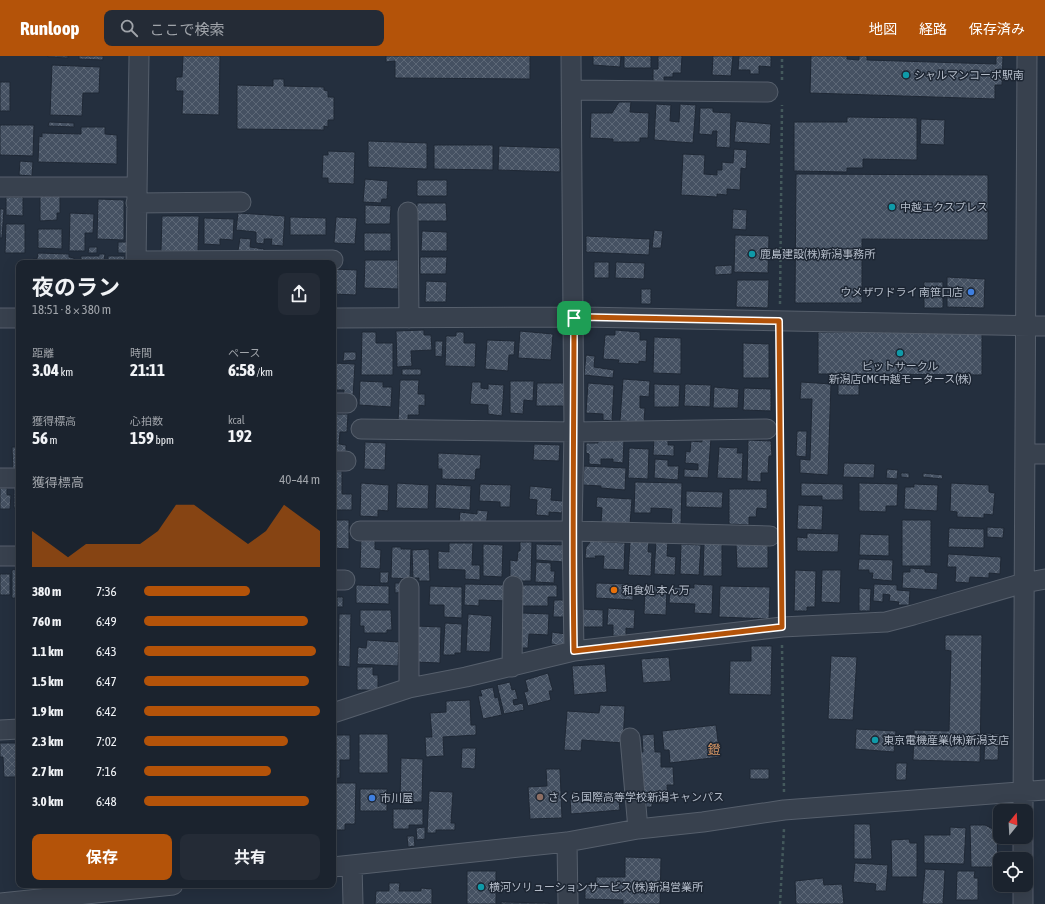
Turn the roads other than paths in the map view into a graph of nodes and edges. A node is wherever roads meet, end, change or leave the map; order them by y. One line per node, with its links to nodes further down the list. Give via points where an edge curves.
1 (139, 56): 7 (street)
2 (571, 56): 4 (street)
3 (1027, 56): 16 (street)
4 (572, 90): 5 (street); 15 (street)
5 (777, 94)
6 (0, 187): 7 (street)
7 (136, 195): 8 (street); 10 (street)
8 (241, 202)
9 (408, 212): 14 (street)
10 (136, 260)
11 (0, 318): 12 (street)
12 (16, 318)
13 (336, 318): 14 (street)
14 (409, 318): 15 (street)
15 (574, 318): 16 (street); 20 (street)
16 (1026, 326): 17 (street); 21 (street)
17 (1045, 326)
18 (361, 429): 20 (street)
19 (776, 429): 20 (street)
20 (574, 432): 26 (street)
21 (1025, 454): 22 (street); 31 (street)
22 (1045, 454)
23 (0, 478): 24 (street)
24 (16, 478)
25 (360, 531): 26 (street)
26 (572, 531): 27 (street); 34 (street)
27 (777, 538)
28 (0, 556): 29 (street)
29 (16, 556)
30 (1045, 579): 31 (street)
31 (1024, 583): 34 (street, via 886,622 782,627); 42 (street)
32 (513, 586): 35 (street)
33 (409, 587): 36 (street)
34 (574, 651): 35 (street)
35 (512, 667): 36 (street)
36 (409, 688): 37 (street)
37 (336, 712)
38 (16, 729): 39 (street)
39 (0, 730)
40 (630, 738): 44 (street)
41 (1045, 790): 42 (street)
42 (1023, 792): 43 (street); 44 (street, via 784,810)
43 (1023, 804)
44 (638, 829): 45 (street)
45 (567, 842): 46 (street); 53 (street)
46 (352, 865): 47 (street); 52 (street)
47 (336, 867)
48 (157, 888): 50 (street)
49 (1023, 892): 54 (street)
50 (133, 893): 51 (street)
51 (0, 903)
52 (353, 904)
53 (568, 904)
54 (1023, 904)

